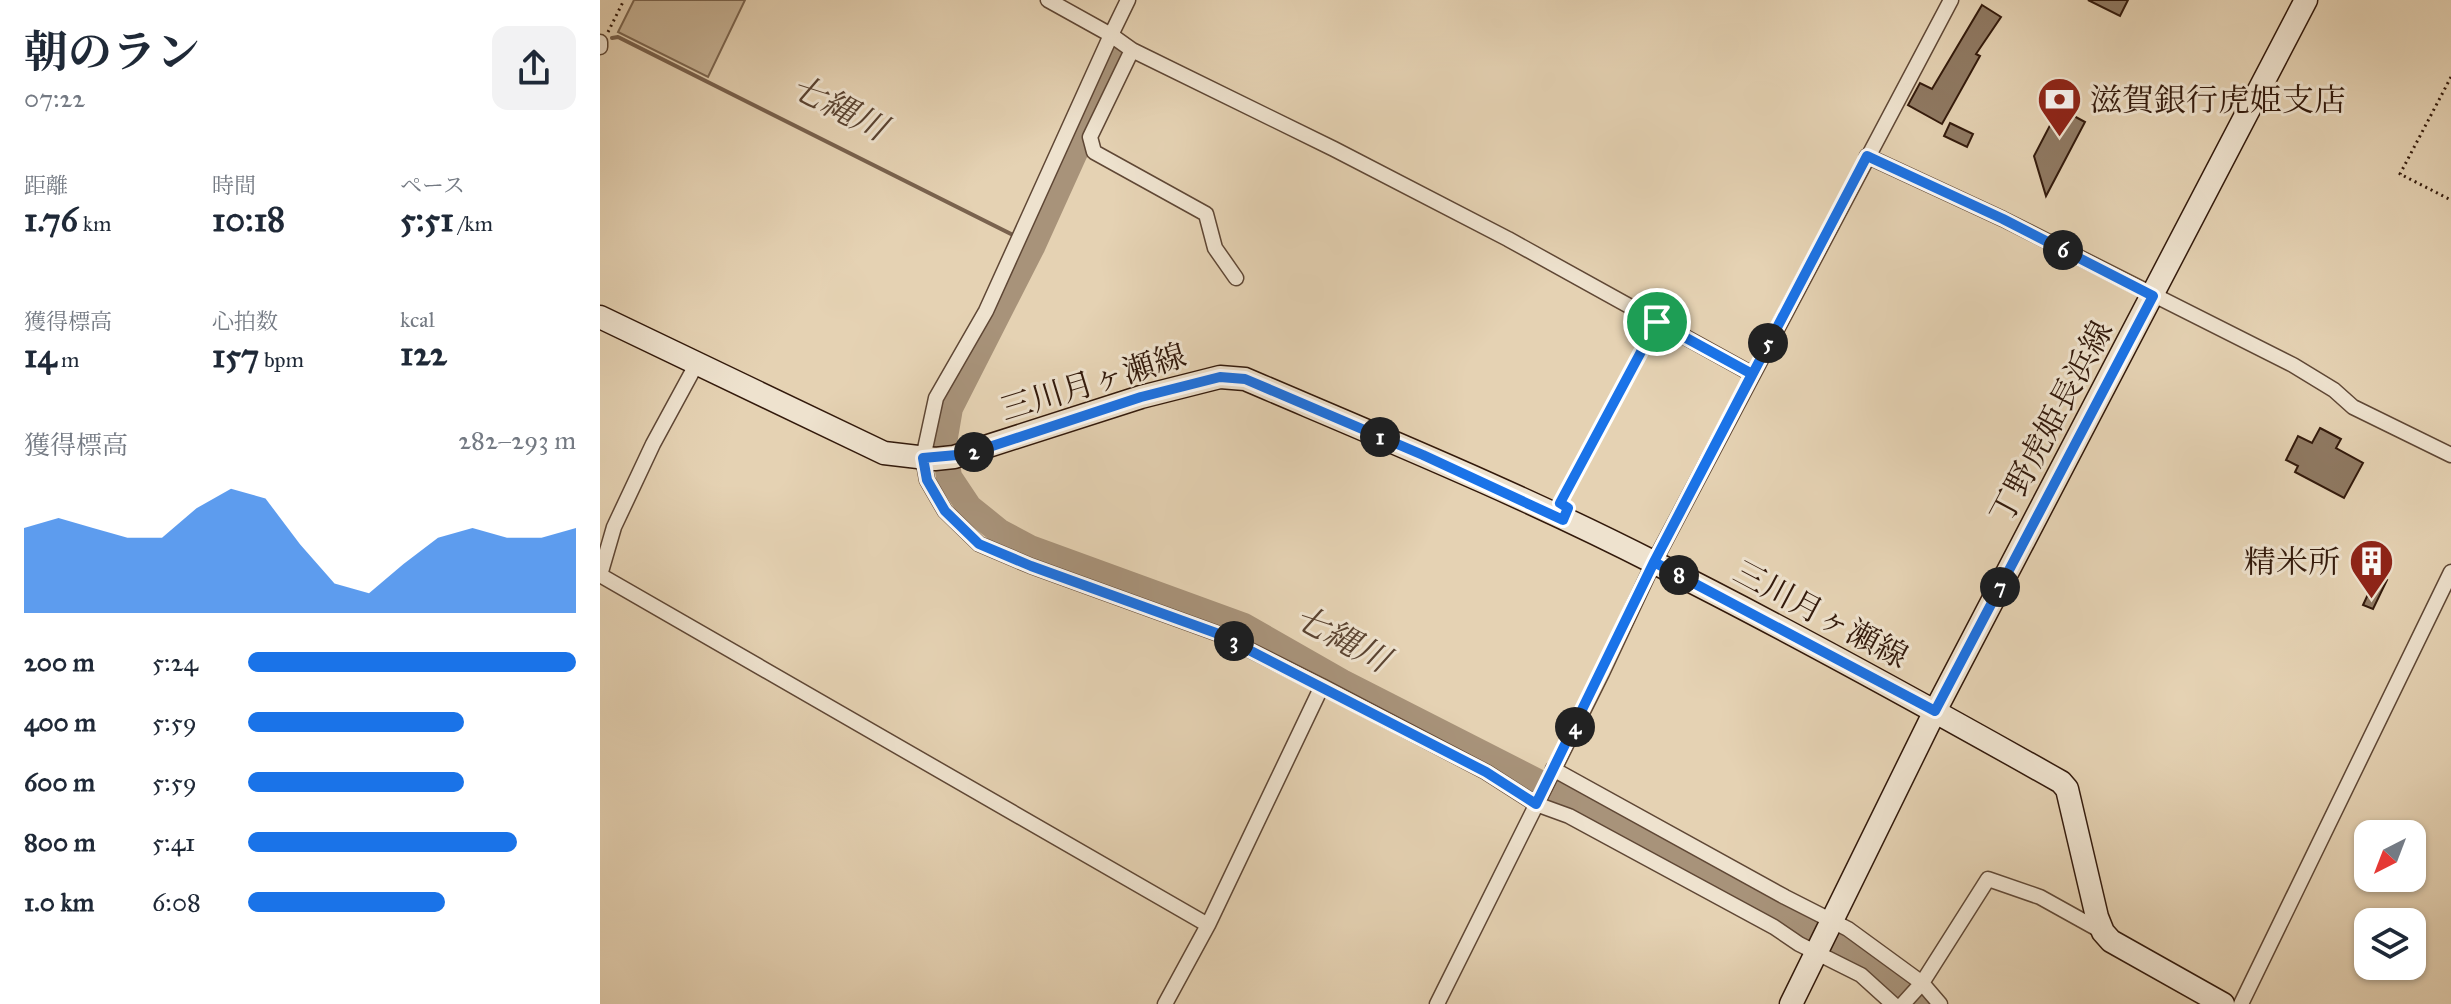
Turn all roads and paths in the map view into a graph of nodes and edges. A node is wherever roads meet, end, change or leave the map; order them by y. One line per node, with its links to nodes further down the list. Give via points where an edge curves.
1 (624, 0): 7 (path)
2 (1048, 0): 6 (street)
3 (1128, 0): 6 (street)
4 (1951, 0): 10 (street)
5 (2306, 0): 13 (main road, 丁野虎姫長浜線)
6 (1111, 35): 8 (street); 19 (street, via 986,311 936,398)
7 (601, 44)
8 (1132, 50): 12 (street, via 1090,137 1094,152 1206,214 1215,248); 15 (street, via 1361,162)
9 (2451, 77): 11 (path, via 2400,174)
10 (1867, 156): 13 (street); 17 (street)
11 (2451, 200)
12 (1236, 278)
13 (2153, 296): 18 (street, via 2293,365 2353,407); 25 (main road, 丁野虎姫長浜線)
14 (600, 317): 16 (main road, 三川月ヶ瀬線)
15 (1657, 322): 17 (street); 20 (lane, via 1560,503 1568,508)
16 (697, 363): 19 (main road, 三川月ヶ瀬線, via 884,453); 23 (street, via 614,527)
17 (1752, 374): 21 (street)
18 (2451, 455)
19 (937, 458): 20 (main road, 三川月ヶ瀬線, via 1141,397 1220,377 1245,379); 24 (street, via 927,480 945,511 979,544 1216,633)
20 (1563, 520): 21 (main road, 三川月ヶ瀬線)
21 (1654, 562): 25 (main road, 三川月ヶ瀬線); 26 (street)
22 (2451, 572): 40 (street)
23 (600, 575): 29 (street)
24 (1322, 686): 27 (street); 29 (street)
25 (1935, 711): 28 (main road, 丁野虎姫長浜線); 30 (main road, 三川月ヶ瀬線, via 2067,789)
26 (1553, 769): 27 (street); 28 (street)
27 (1536, 804): 31 (street, via 1569,816); 34 (street)
28 (1832, 922): 31 (main road, 丁野虎姫長浜線); 32 (street)
29 (1208, 925): 33 (street)
30 (2103, 932): 32 (street, via 2040,897 1988,879); 39 (main road)
31 (1817, 952): 35 (main road, 丁野虎姫長浜線); 36 (street, via 1861,975)
32 (1922, 983): 37 (street); 38 (street)
33 (1165, 1004)
34 (1437, 1004)
35 (1791, 1004)
36 (1893, 1004)
37 (1903, 1004)
38 (1940, 1004)
39 (2223, 1004)
40 (2241, 1004)

